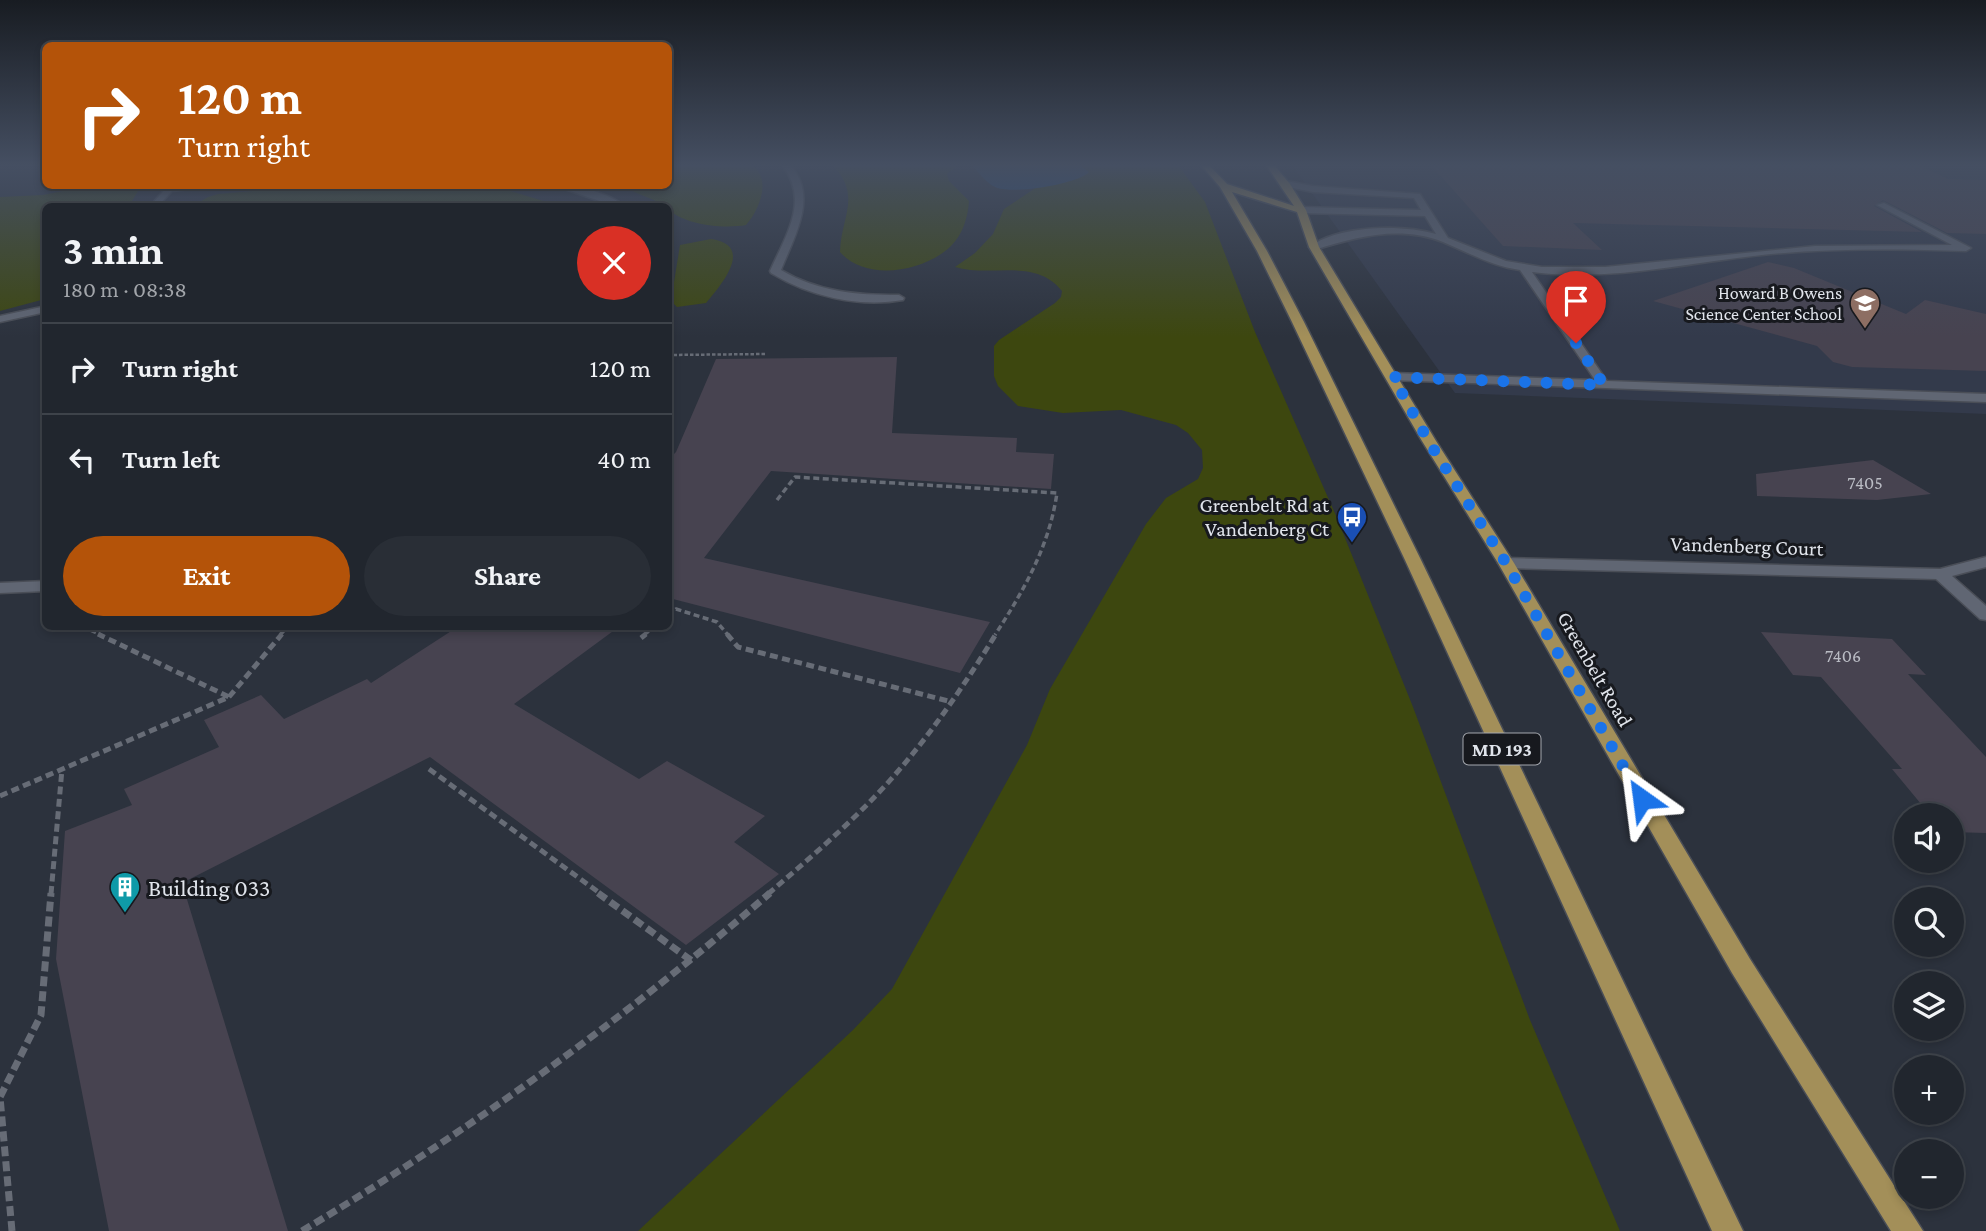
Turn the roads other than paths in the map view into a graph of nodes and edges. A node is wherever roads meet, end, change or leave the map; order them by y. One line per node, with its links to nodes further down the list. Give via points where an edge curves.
1 (794, 222): 9 (street, via 775,271 823,294)
2 (1245, 222): 21 (main road, MD 193, via 1413,560)
3 (1305, 222): 7 (main road, Greenbelt Road)
4 (1435, 222): 6 (street)
5 (1915, 222): 8 (street, via 1966,248 1859,245 1643,266)
6 (1445, 240): 7 (street, via 1416,232 1375,231); 8 (street, via 1495,262)
7 (1314, 247): 12 (main road, Greenbelt Road)
8 (1524, 268): 13 (street)
9 (899, 298)
10 (42, 310): 11 (street)
11 (0, 319)
12 (1393, 377): 13 (street); 16 (main road, Greenbelt Road)
13 (1604, 385): 14 (street)
14 (1986, 398)
15 (1986, 562): 17 (street, Vandenberg Court)
16 (1506, 563): 17 (street, Vandenberg Court); 22 (main road, Greenbelt Road, via 1734,954)
17 (1940, 574): 20 (street)
18 (42, 586): 19 (street)
19 (0, 588)
20 (1986, 615)
21 (1728, 1231)
22 (1908, 1231)

